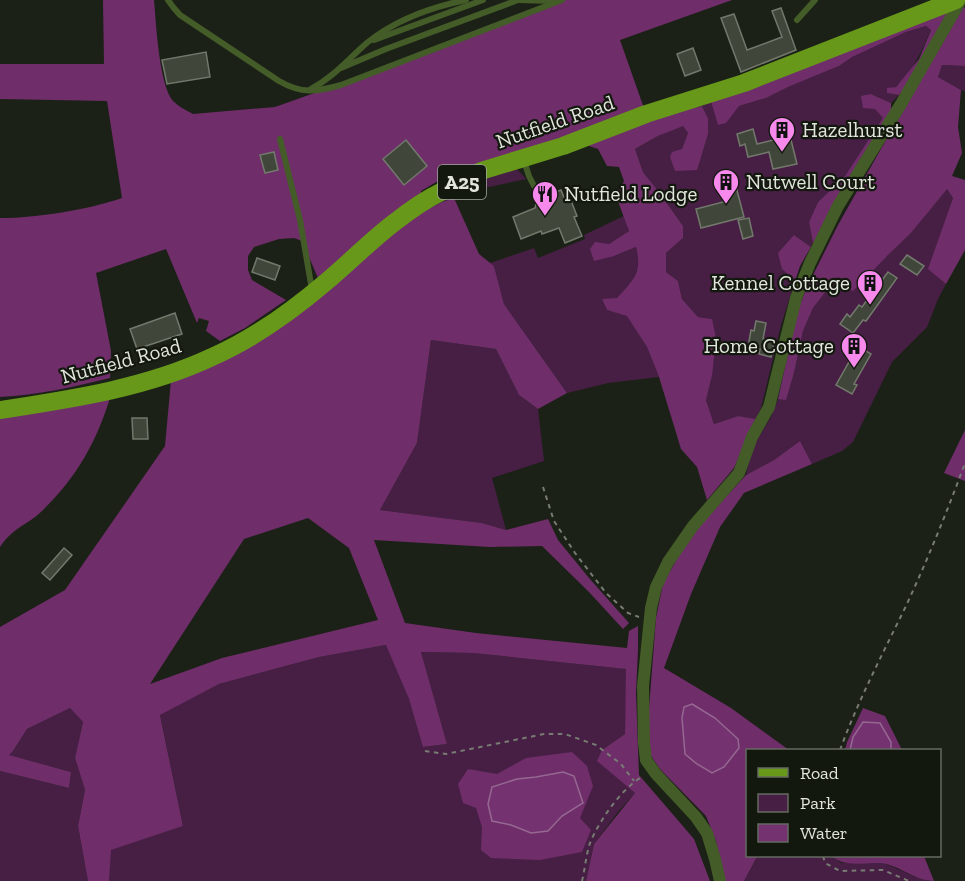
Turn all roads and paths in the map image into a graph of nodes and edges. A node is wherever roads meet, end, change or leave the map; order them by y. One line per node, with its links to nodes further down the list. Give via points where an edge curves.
1 (168, 0): 12 (lane, via 180,15 279,81)
2 (466, 0): 10 (lane, via 402,20)
3 (483, 0): 10 (lane)
4 (518, 0): 8 (lane); 11 (lane)
5 (815, 0): 9 (lane)
6 (956, 0): 14 (main road, Nutfield Road / A25, via 744,83)
7 (961, 0): 20 (street, via 838,206 796,298 769,407 752,437 739,473 693,526 669,562 656,587)
8 (560, 1): 12 (lane, via 341,85)
9 (797, 20)
10 (367, 43): 11 (lane)
11 (341, 68): 12 (lane)
12 (308, 91)
13 (280, 139): 16 (lane, via 300,220)
14 (523, 158): 15 (lane); 16 (main road, Nutfield Road / A25, via 481,171 420,204)
15 (534, 186)
16 (312, 293): 17 (main road, Nutfield Road / A25, via 241,342 176,372 109,391)
17 (0, 410)
18 (965, 463): 21 (path)
19 (543, 487): 20 (path, via 554,520 606,594 628,613)
20 (650, 621): 23 (street, via 643,720 646,760)
21 (840, 749)
22 (425, 751): 24 (path, via 446,754 544,734 565,734 596,745 621,764)
23 (653, 770): 24 (path); 27 (street, via 707,833)
24 (634, 781): 26 (path, via 621,793 596,831)
25 (824, 857): 28 (path, via 825,863 840,871 884,870)
26 (582, 881)
27 (720, 881)
28 (909, 881)

